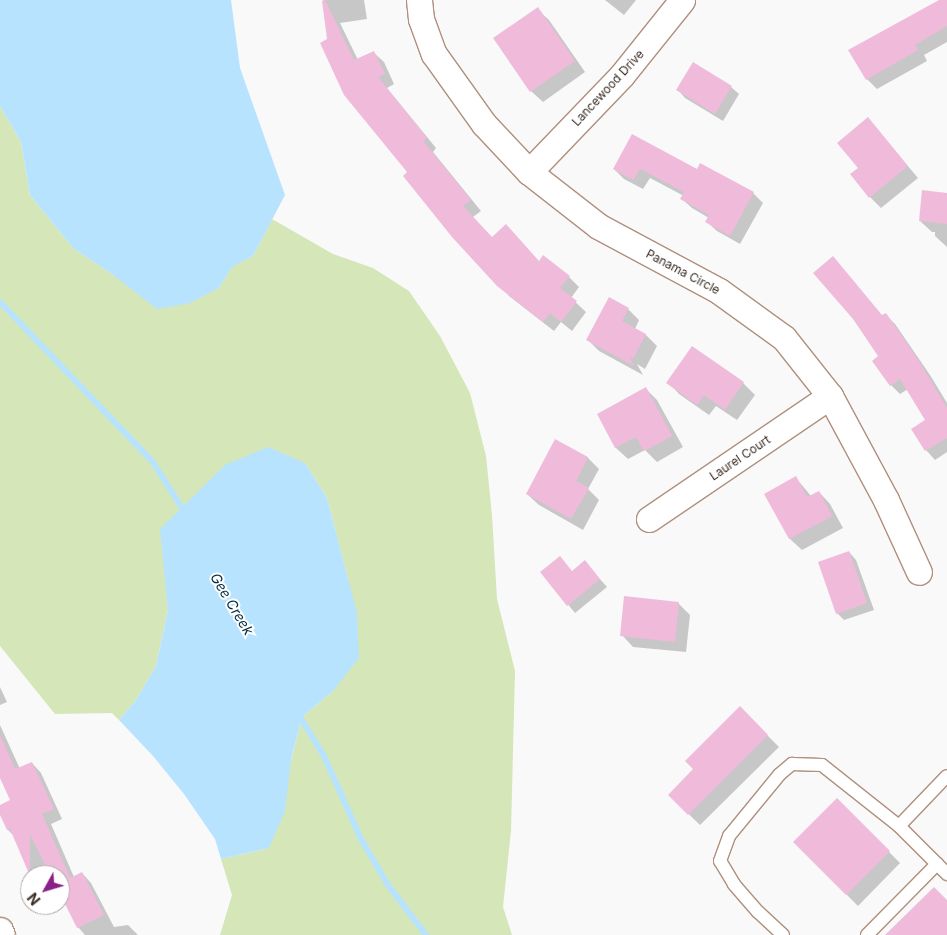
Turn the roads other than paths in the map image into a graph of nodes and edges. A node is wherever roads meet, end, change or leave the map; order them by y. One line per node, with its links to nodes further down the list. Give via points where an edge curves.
1 (419, 0): 3 (street, Panama Circle, via 421,19 434,54 484,124)
2 (682, 0): 3 (street, Lancewood Drive, via 622,75)
3 (529, 172): 4 (street, Panama Circle, via 598,226 719,291 784,338)
4 (830, 396): 5 (street, Laurel Court); 6 (street, Panama Circle, via 886,500)
5 (649, 520)
6 (920, 572)
7 (947, 776): 8 (lane)
8 (899, 826): 9 (lane); 13 (lane, via 822,765 792,764 780,774 729,836 720,861 734,884)
9 (937, 864): 10 (lane); 14 (lane)
10 (947, 874)
11 (0, 930): 12 (street)
12 (2, 935)
13 (783, 935)
14 (868, 935)

